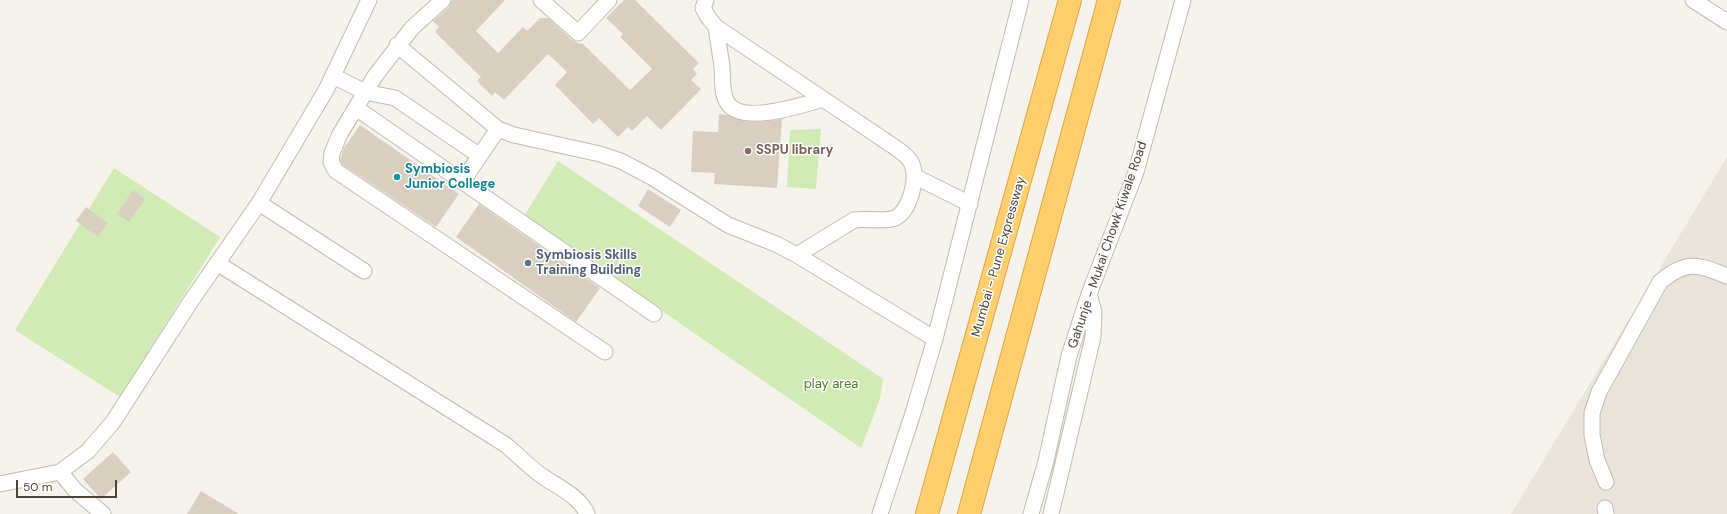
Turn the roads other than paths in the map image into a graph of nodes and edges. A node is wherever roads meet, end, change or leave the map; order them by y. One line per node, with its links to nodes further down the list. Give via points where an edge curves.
1 (369, 0): 14 (street)
2 (443, 0): 13 (street)
3 (541, 0): 4 (street, via 578,33)
4 (609, 0)
5 (706, 0): 12 (street, via 703,8)
6 (1021, 0): 23 (street)
7 (1070, 0): 38 (highway, Mumbai - Pune Expressway)
8 (1109, 0): 39 (highway)
9 (1183, 0): 28 (street, Gahunje - Mukai Chowk Kiwale Road, via 1136,172)
10 (1693, 0): 11 (street)
11 (1727, 22)
12 (716, 27): 16 (street); 16 (street, via 723,92 735,110 759,113 795,108)
13 (397, 45): 15 (street); 18 (street)
14 (333, 76): 15 (street); 22 (street)
15 (366, 92): 17 (street); 19 (street, via 395,98)
16 (823, 99): 20 (street, via 906,155 912,164)
17 (356, 108): 21 (street); 31 (street, via 332,153 331,162 336,171)
18 (498, 129): 19 (street); 24 (street, via 621,161 728,225)
19 (480, 156): 21 (street)
20 (914, 176): 23 (street); 24 (street, via 907,206 900,215 886,220 854,220)
21 (462, 182): 29 (street)
22 (260, 203): 25 (street); 26 (street)
23 (970, 204): 30 (street)
24 (797, 255): 30 (street)
25 (218, 263): 32 (street, via 113,422 88,451); 36 (street, via 506,445 541,476 575,499)
26 (364, 271)
27 (1727, 276): 33 (street, via 1692,266 1682,267 1660,282 1599,392 1592,413 1592,435 1597,460)
28 (1089, 294): 40 (street, Gahunje - Mukai Chowk Kiwale Road, via 1069,356 1046,461); 41 (street, via 1094,312 1093,336)
29 (654, 314)
30 (935, 340): 37 (street)
31 (605, 352)
32 (60, 472): 34 (street); 35 (street, via 75,490)
33 (1606, 482)
34 (0, 484)
35 (103, 514)
36 (586, 514)
37 (880, 514)
38 (927, 514)
39 (969, 514)
40 (1031, 514)
41 (1051, 514)

